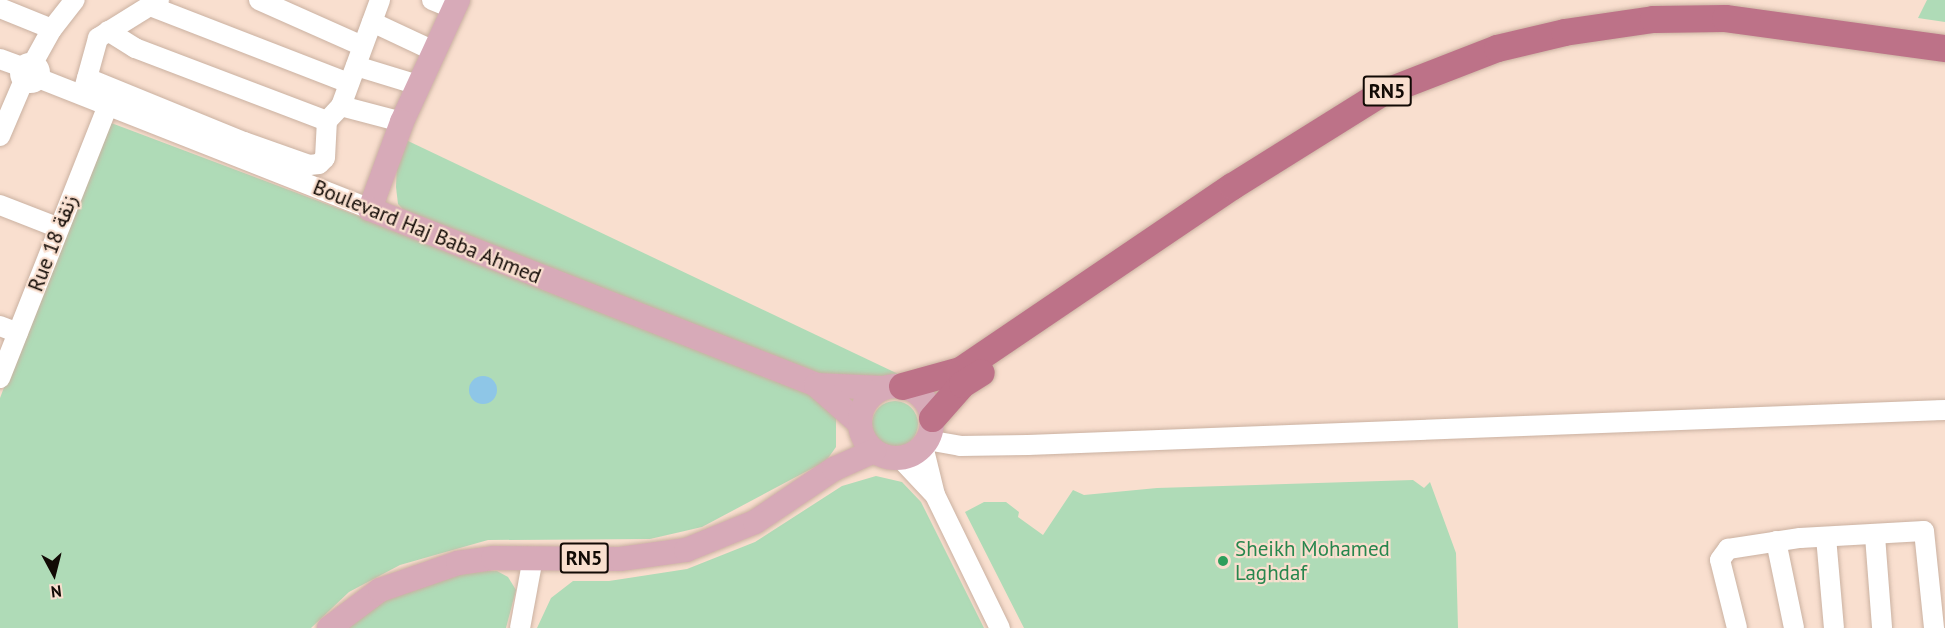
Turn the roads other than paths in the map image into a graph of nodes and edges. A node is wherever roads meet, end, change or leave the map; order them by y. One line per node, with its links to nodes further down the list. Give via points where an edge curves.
1 (75, 0): 7 (street)
2 (260, 0): 9 (street)
3 (155, 3): 8 (street); 15 (street)
4 (448, 3): 11 (main road)
5 (371, 7): 9 (street); 11 (street)
6 (0, 8): 7 (street)
7 (52, 29): 14 (street)
8 (108, 31): 16 (street, via 98,38); 21 (street, via 135,48)
9 (360, 45): 15 (street)
10 (1945, 48): 30 (highway, RN5, via 1725,18 1653,19 1564,32 1497,48 1381,93 1232,186 960,370)
11 (434, 51): 17 (main road)
12 (0, 59): 14 (street, Boulevard Haj Baba Ahmed)
13 (1945, 63): 33 (highway, RN5, via 1789,42 1674,33 1604,39 1472,71 1396,101 962,384)
14 (29, 72): 18 (street, Boulevard Haj Baba Ahmed); 23 (street)
15 (352, 74): 17 (street); 19 (street)
16 (87, 78): 18 (street); 21 (street, via 309,165 319,164 325,158)
17 (418, 85): 22 (main road)
18 (81, 97): 20 (street, Boulevard Haj Baba Ahmed)
19 (341, 106): 21 (street); 22 (street)
20 (107, 108): 24 (street, Boulevard Haj Baba Ahmed); 26 (street, Rue 18 زنقة)
21 (327, 121)
22 (402, 122): 24 (main road)
23 (0, 136)
24 (370, 209): 29 (main road, Boulevard Haj Baba Ahmed)
25 (1, 210): 26 (street)
26 (59, 228): 27 (street, Rue 18 زنقة)
27 (9, 330): 28 (street, Rue 18 زنقة)
28 (0, 378)
29 (816, 385): 30 (main road); 32 (main road)
30 (892, 387): 32 (main road, RN5, via 865,402); 33 (main road, via 922,397)
31 (1945, 410): 33 (street, via 960,446)
32 (859, 426): 34 (main road); 36 (main road, RN5)
33 (928, 432): 35 (main road, RN5); 37 (street)
34 (874, 451): 35 (main road); 36 (main road, RN5)
35 (900, 458): 37 (street)
36 (834, 469): 41 (main road, RN5, via 755,522 686,550 620,559)
37 (935, 495): 45 (street)
38 (1875, 536): 39 (street); 42 (street, via 1924,531); 49 (street)
39 (1826, 537): 40 (street); 48 (street)
40 (1776, 541): 46 (street, via 1737,546 1720,560); 47 (street)
41 (533, 558): 43 (main road, RN5, via 493,558 429,571 380,590); 44 (street)
42 (1938, 625)
43 (329, 628)
44 (520, 628)
45 (1000, 628)
46 (1737, 628)
47 (1794, 628)
48 (1834, 628)
49 (1882, 628)

